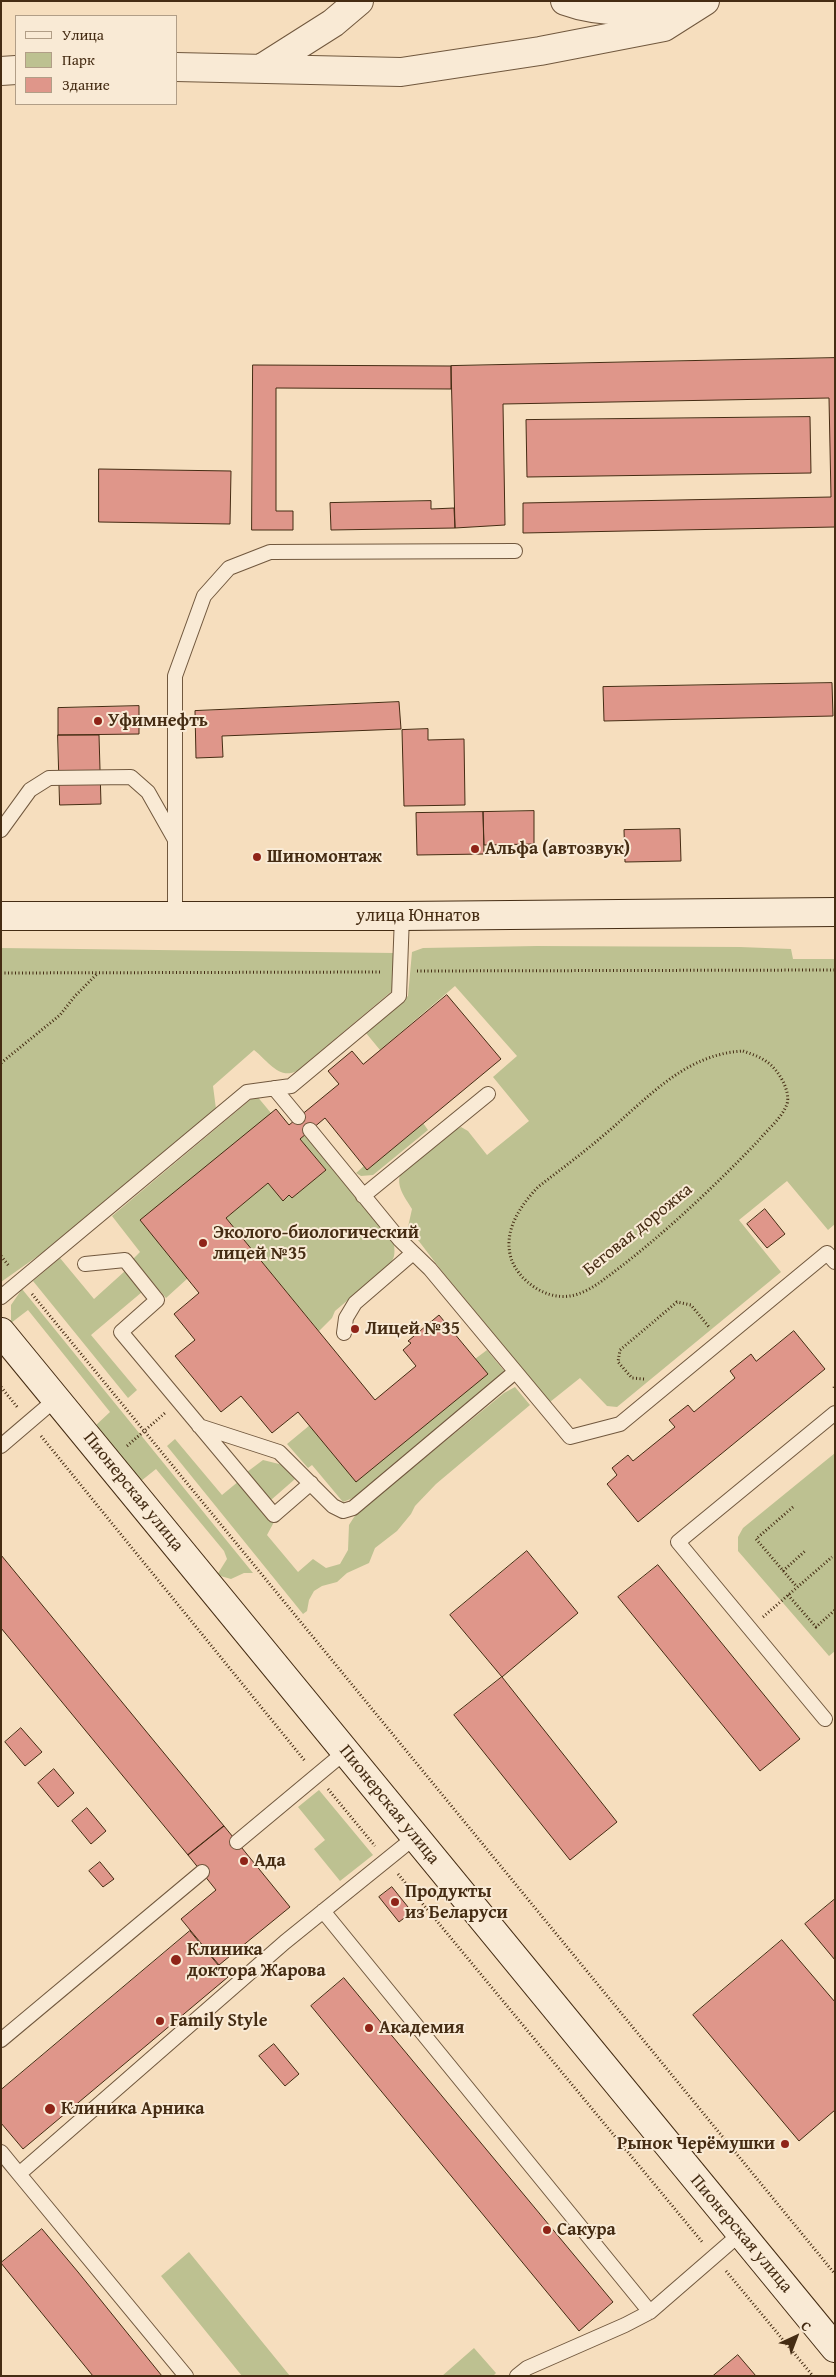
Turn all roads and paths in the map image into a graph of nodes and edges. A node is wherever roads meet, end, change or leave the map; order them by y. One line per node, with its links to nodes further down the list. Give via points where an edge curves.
1 (360, 1): 6 (main road, via 333,23)
2 (565, 1): 3 (main road, via 583,8 642,11)
3 (689, 1)
4 (705, 1): 6 (main road, via 664,26 540,51 401,72)
5 (178, 67): 6 (main road)
6 (262, 68)
7 (15, 70): 8 (main road)
8 (1, 71)
9 (515, 552): 11 (lane, via 270,552 229,568 204,596 175,676)
10 (1, 830): 11 (lane, via 30,790 48,778 132,777 148,792)
11 (175, 839): 14 (lane)
12 (835, 912): 15 (main road, улица Юннатов)
13 (1, 916): 14 (main road, улица Юннатов)
14 (175, 916): 15 (main road, улица Юннатов)
15 (402, 916): 18 (lane, via 399,996 291,1086)
16 (98, 973): 17 (path, via 60,1016)
17 (1, 1063)
18 (274, 1088): 21 (lane); 28 (lane, via 248,1092)
19 (488, 1094): 23 (lane)
20 (642, 1101): 20 (path, Беговая дорожка, via 538,1187 521,1205 508,1249 514,1266 526,1283 549,1293 569,1296 587,1290 606,1277 739,1161 788,1103 786,1090 769,1063 743,1051 728,1052 694,1063)
21 (298, 1117)
22 (310, 1130): 23 (lane)
23 (363, 1196): 24 (lane)
24 (412, 1253): 31 (lane, via 355,1303 346,1318); 33 (lane, via 430,1268)
25 (1, 1256): 28 (path)
26 (835, 1262): 32 (lane, via 827,1253)
27 (85, 1264): 37 (lane, via 125,1260 157,1300 121,1332)
28 (21, 1281): 29 (lane); 41 (path)
29 (1, 1297)
30 (1, 1332): 36 (main road, Пионерская улица)
31 (344, 1333)
32 (721, 1341): 35 (lane); 35 (path, via 691,1305 677,1302 620,1350 618,1362 632,1378 649,1380)
33 (515, 1372): 35 (lane, via 570,1438 620,1424); 44 (lane, via 353,1508 343,1511 333,1506)
34 (1, 1387): 39 (path)
35 (659, 1392)
36 (56, 1400): 39 (lane); 43 (main road, Пионерская улица)
37 (179, 1401): 40 (lane); 41 (path)
38 (835, 1413): 53 (lane, via 678,1542)
39 (30, 1422): 42 (lane); 45 (path)
40 (199, 1426): 44 (lane, via 279,1452); 44 (lane, via 274,1515)
41 (144, 1432): 43 (path); 67 (path)
42 (1, 1446)
43 (109, 1462): 45 (path); 55 (main road, Пионерская улица)
44 (311, 1483)
45 (81, 1486): 56 (path)
46 (793, 1507): 49 (path, via 756,1539)
47 (805, 1551): 49 (path)
48 (832, 1557): 50 (path)
49 (783, 1571): 50 (path)
50 (797, 1587): 51 (path)
51 (788, 1595): 52 (path, via 816,1627); 53 (path)
52 (835, 1610)
53 (750, 1628): 54 (lane)
54 (825, 1719)
55 (346, 1752): 56 (lane); 57 (main road, Пионерская улица)
56 (317, 1776): 58 (lane); 59 (path)
57 (416, 1837): 59 (lane); 65 (main road, Пионерская улица)
58 (237, 1842)
59 (387, 1860): 61 (lane); 66 (path)
60 (202, 1872): 62 (lane)
61 (323, 1911): 64 (lane); 68 (lane)
62 (1, 2040)
63 (1, 2152): 64 (lane)
64 (19, 2174): 70 (lane)
65 (740, 2234): 66 (lane); 69 (main road, Пионерская улица)
66 (714, 2256): 68 (lane); 72 (path)
67 (835, 2274)
68 (650, 2312): 71 (lane, via 527,2368)
69 (835, 2348)
70 (186, 2376)
71 (517, 2376)
72 (813, 2376)

